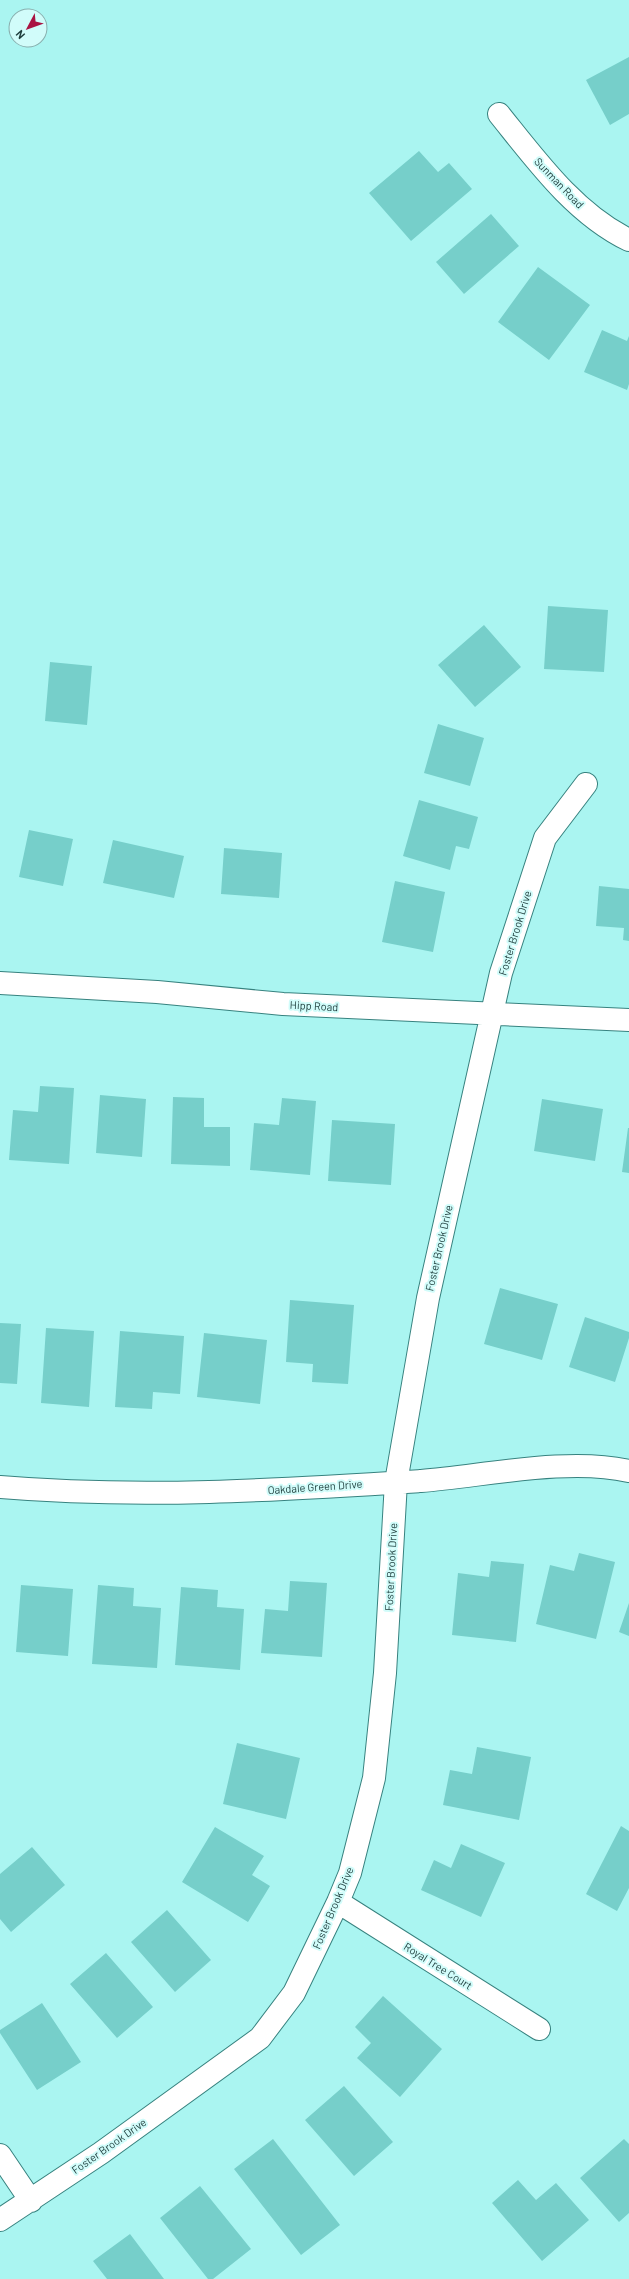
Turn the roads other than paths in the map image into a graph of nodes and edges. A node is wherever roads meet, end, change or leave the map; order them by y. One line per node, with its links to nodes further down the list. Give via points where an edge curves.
1 (499, 114): 2 (street, Sunman Road, via 543,168 584,209)
2 (629, 240)
3 (586, 784): 5 (street, Foster Brook Drive, via 545,838 501,973)
4 (0, 983): 5 (street, Hipp Road, via 157,992 283,1004)
5 (492, 1015): 6 (street, Hipp Road); 8 (street, Foster Brook Drive, via 428,1298)
6 (629, 1020)
7 (629, 1471): 8 (street, Oakdale Green Drive, via 616,1468 566,1467)
8 (396, 1482): 9 (street, Oakdale Green Drive, via 196,1494 60,1492); 10 (street, Foster Brook Drive, via 385,1673 374,1778 350,1873)
9 (0, 1487)
10 (338, 1902): 11 (street, Royal Tree Court); 13 (street, Foster Brook Drive, via 294,1993 260,2038)
11 (539, 2029)
12 (0, 2155): 13 (street)
13 (31, 2201): 14 (street, Foster Brook Drive)
14 (0, 2220)

